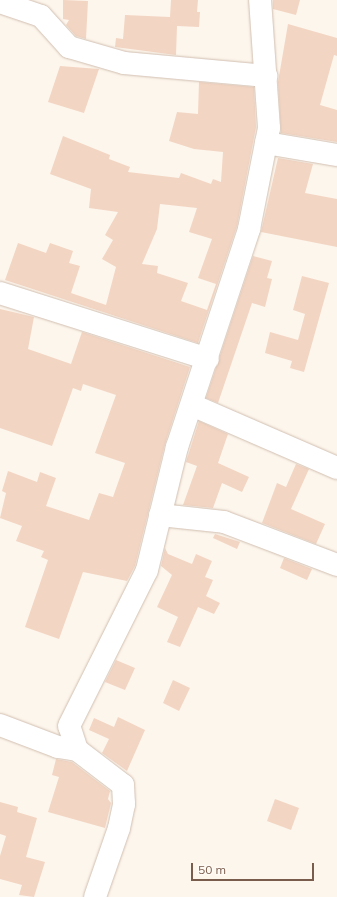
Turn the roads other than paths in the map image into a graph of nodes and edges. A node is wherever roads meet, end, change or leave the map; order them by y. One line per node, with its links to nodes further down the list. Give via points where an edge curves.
1 (260, 0): 3 (street)
2 (0, 2): 3 (street, via 42,16 69,47 124,63)
3 (266, 76): 4 (street, via 269,128)
4 (266, 143): 5 (street); 7 (street, via 249,229)
5 (337, 155)
6 (0, 294): 7 (street)
7 (208, 359): 8 (street)
8 (192, 405): 9 (street); 10 (street)
9 (337, 468)
10 (160, 515): 11 (street, via 224,522); 13 (street, via 147,570 69,726)
11 (337, 565)
12 (0, 725): 13 (street, via 58,747)
13 (77, 750): 14 (street, via 122,785 124,804 119,828)
14 (95, 897)

